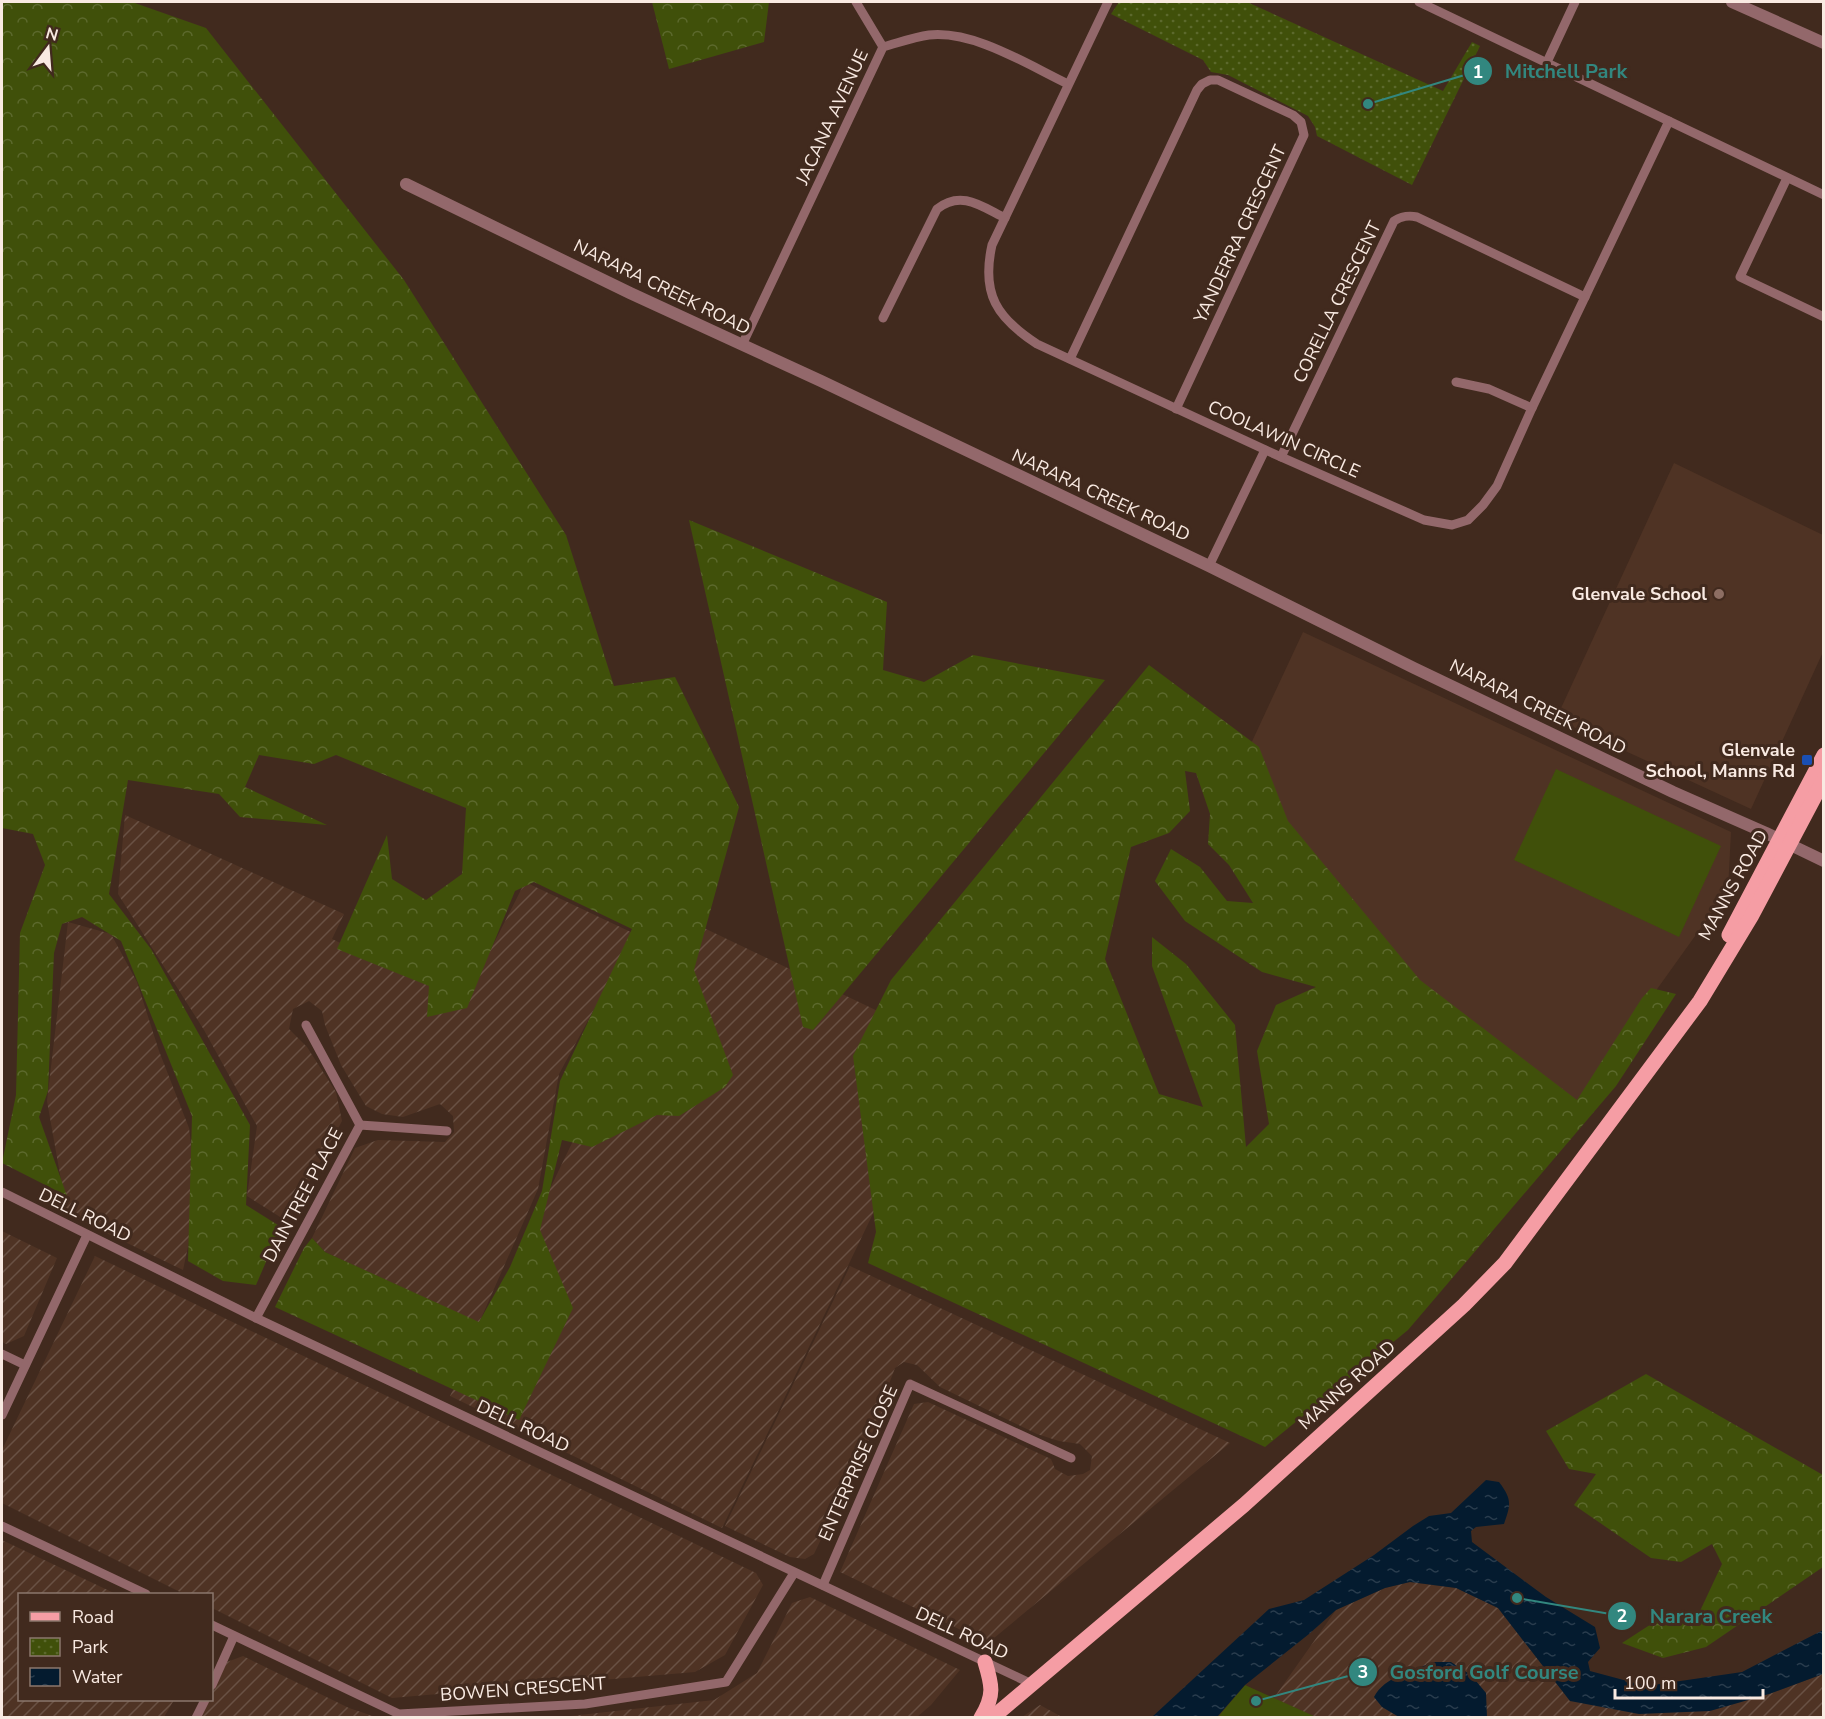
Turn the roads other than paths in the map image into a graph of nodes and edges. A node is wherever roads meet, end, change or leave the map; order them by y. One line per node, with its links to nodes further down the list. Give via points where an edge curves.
1 (856, 2): 7 (street)
2 (1108, 2): 9 (street, COOLAWIN CIRCLE)
3 (1419, 2): 8 (street)
4 (1575, 2): 8 (street)
5 (1732, 2): 6 (street)
6 (1824, 43)
7 (883, 47): 9 (street, JACANA AVENUE, via 928,35 957,36 998,50); 18 (street, JACANA AVENUE)
8 (1547, 62): 10 (street)
9 (1068, 84): 14 (street, COOLAWIN CIRCLE)
10 (1669, 121): 11 (street); 15 (street, COOLAWIN CIRCLE)
11 (1787, 178): 13 (street); 16 (street, via 1740,277)
12 (406, 184): 18 (street, NARARA CREEK ROAD)
13 (1824, 195)
14 (1005, 218): 17 (street, via 958,198 937,209); 19 (street, COOLAWIN CIRCLE, via 989,260 990,291 996,307 1020,333)
15 (1585, 297): 21 (street, COOLAWIN CIRCLE); 24 (street, CORELLA CRESCENT, via 1418,217 1400,217 1394,221)
16 (1824, 317)
17 (883, 318)
18 (742, 345): 25 (street, NARARA CREEK ROAD)
19 (1070, 359): 22 (street, COOLAWIN CIRCLE); 22 (street, YANDERRA CRESCENT, via 1197,90 1210,80 1225,82 1293,115 1301,122 1304,135)
20 (1456, 382): 21 (street, via 1489,389)
21 (1532, 408): 24 (street, COOLAWIN CIRCLE, via 1497,486 1468,520 1452,525 1424,520)
22 (1176, 409): 23 (street, COOLAWIN CIRCLE)
23 (1265, 450): 24 (street, COOLAWIN CIRCLE); 25 (street)
24 (1281, 457)
25 (1209, 566): 28 (street, NARARA CREEK ROAD, via 1672,792)
26 (1824, 755): 28 (main road, MANNS ROAD)
27 (1824, 779): 28 (main road, MANNS ROAD)
28 (1785, 842): 29 (street, NARARA CREEK ROAD); 48 (main road, MANNS ROAD, via 1676,1032 1504,1263 1464,1305 1244,1505)
29 (1824, 861)
30 (306, 1025): 31 (street, DAINTREE PLACE)
31 (360, 1125): 32 (street); 35 (street, DAINTREE PLACE)
32 (447, 1131)
33 (2, 1192): 34 (street, DELL ROAD)
34 (87, 1235): 35 (street, DELL ROAD); 37 (street)
35 (256, 1318): 41 (street, DELL ROAD)
36 (2, 1354): 37 (street)
37 (25, 1365): 38 (street)
38 (2, 1415)
39 (1071, 1458): 42 (street, ENTERPRISE CLOSE, via 910,1384)
40 (2, 1526): 43 (street)
41 (794, 1573): 42 (street, DELL ROAD); 45 (street, BOWEN CRESCENT, via 726,1682 585,1704 399,1714)
42 (823, 1585): 46 (street, DELL ROAD)
43 (144, 1593)
44 (213, 1626): 45 (street, BOWEN CRESCENT)
45 (234, 1636): 47 (street)
46 (985, 1662): 48 (street, DELL ROAD); 51 (main road, via 992,1694)
47 (213, 1683)
48 (1032, 1684): 52 (main road, MANNS ROAD)
49 (204, 1701): 50 (street)
50 (196, 1718)
51 (981, 1718)
52 (992, 1718)

